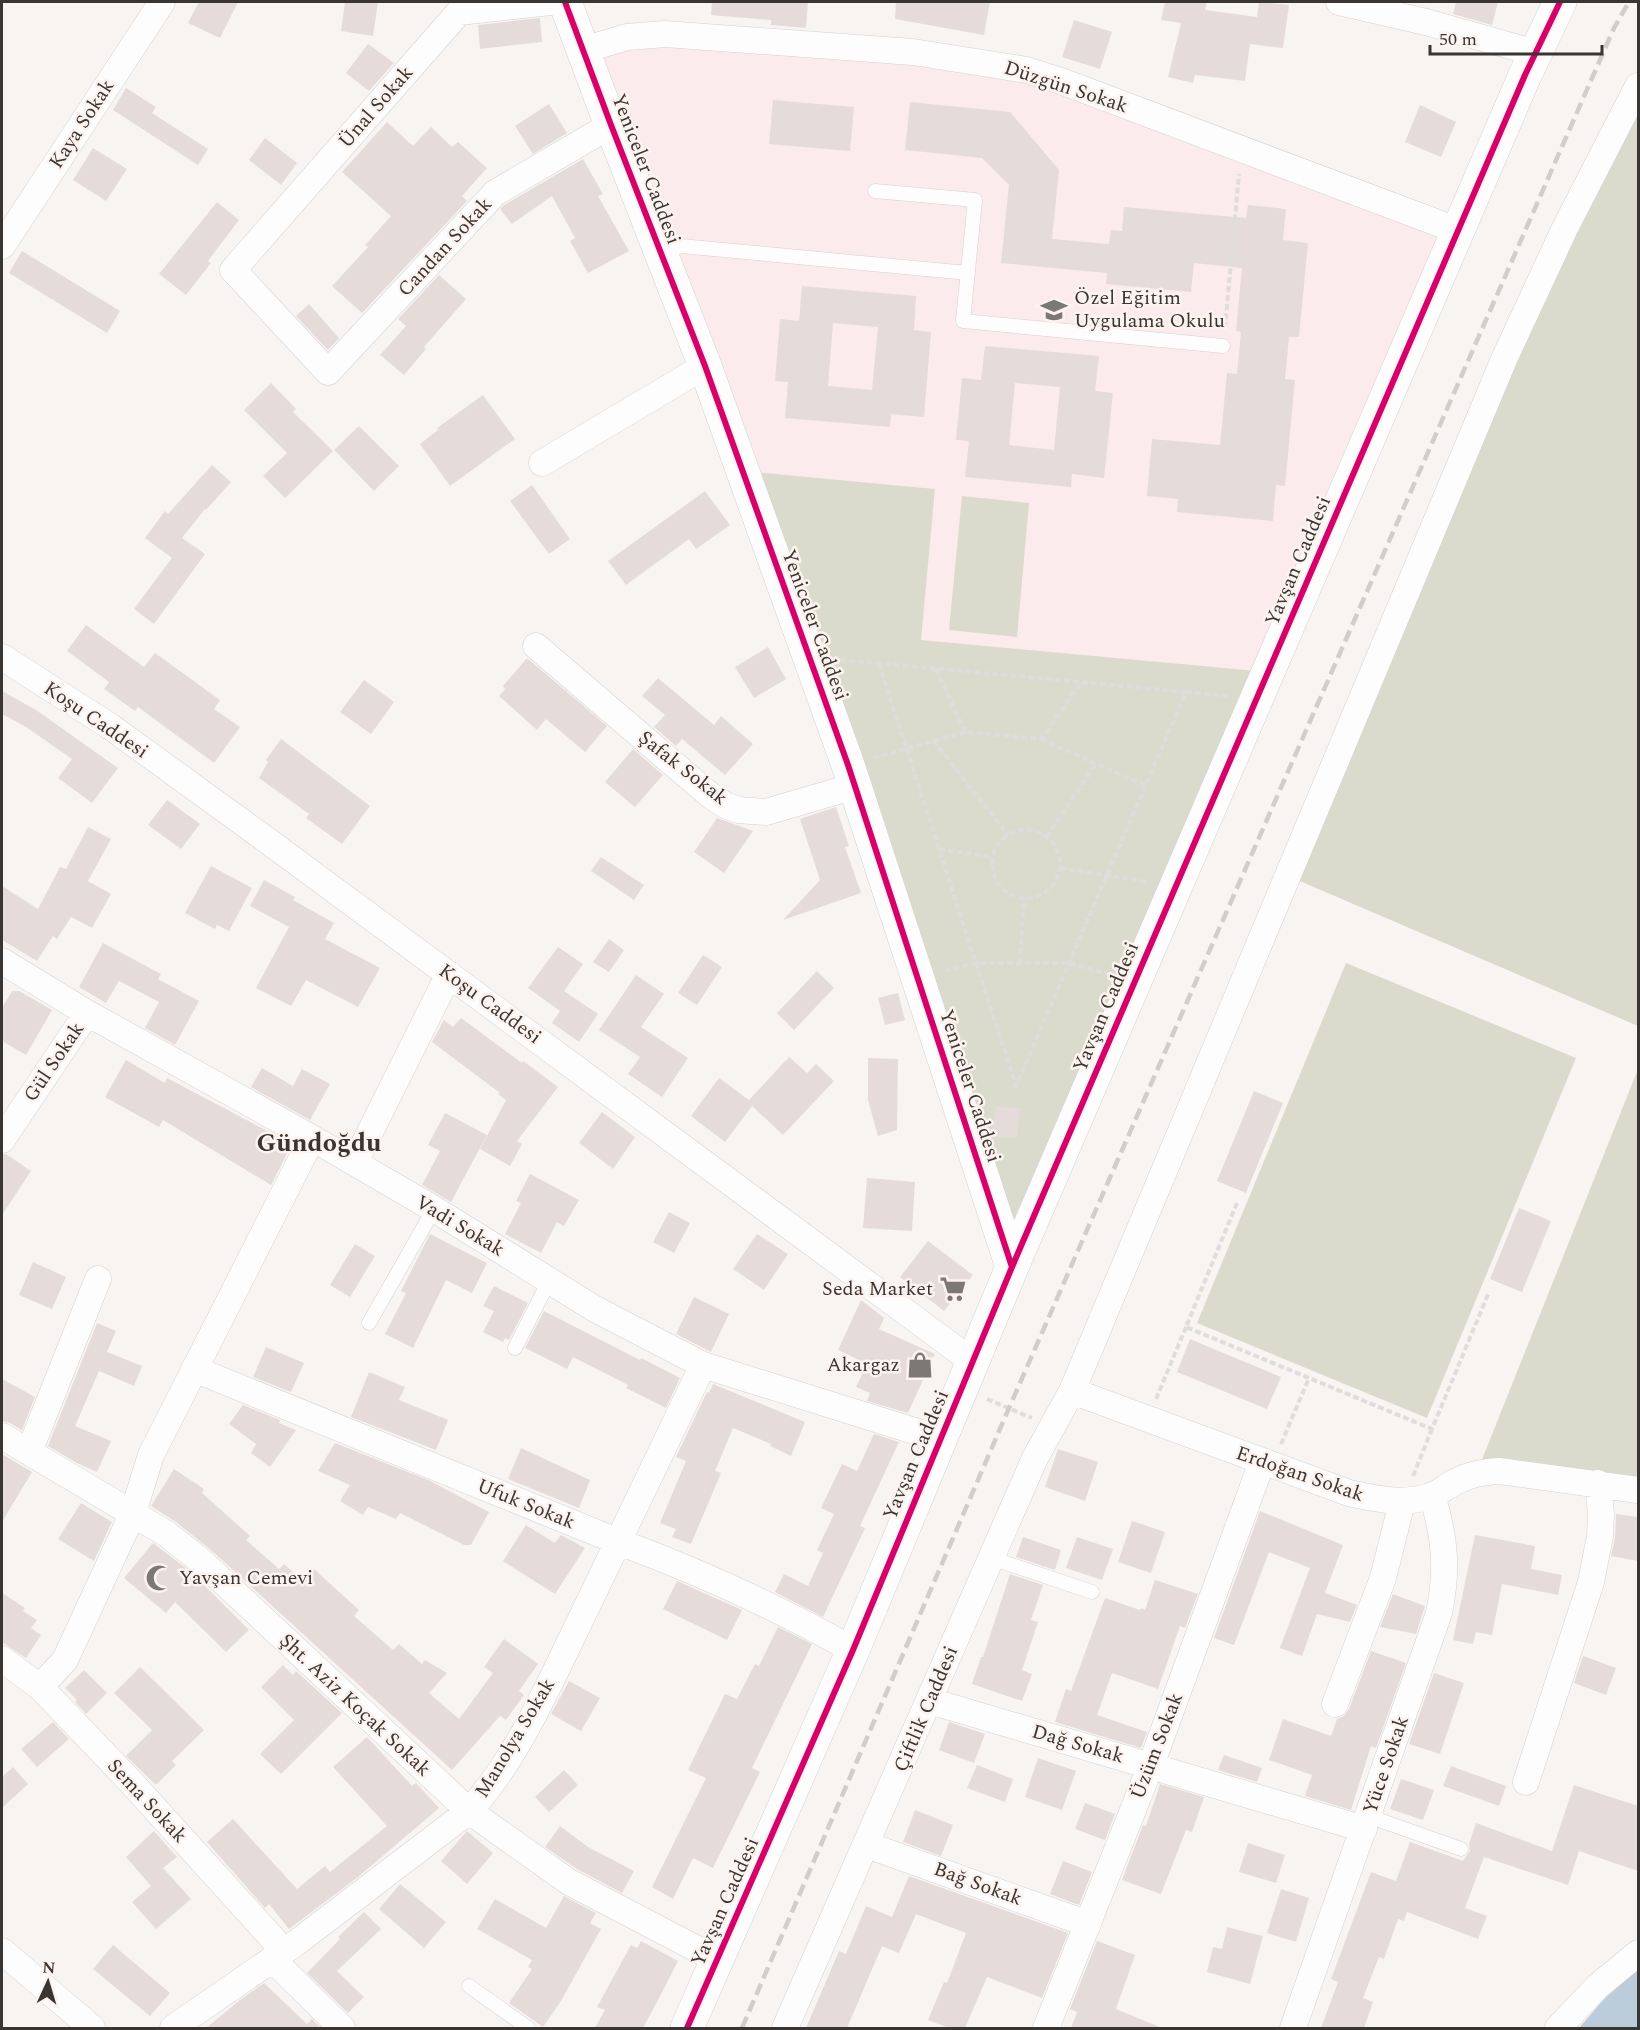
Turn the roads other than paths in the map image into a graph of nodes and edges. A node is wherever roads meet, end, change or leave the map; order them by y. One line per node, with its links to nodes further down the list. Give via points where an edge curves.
1 (162, 2): 12 (street, Kaya Sokak)
2 (550, 2): 17 (street, Ünal Sokak, via 459,12 233,270)
3 (565, 2): 6 (street, Yeniceler Caddesi)
4 (1339, 2): 7 (street)
5 (1560, 2): 7 (street, Yavşan Caddesi)
6 (583, 50): 9 (street, Yeniceler Caddesi); 11 (street, Düzgün Sokak, via 627,37 665,34 913,52 1027,70)
7 (1536, 53): 11 (street, Yavşan Caddesi)
8 (1638, 86): 37 (street, Çiftlik Caddesi, via 1505,357)
9 (611, 125): 13 (street, Yeniceler Caddesi); 17 (street, Candan Sokak, via 495,193)
10 (875, 191): 14 (lane, via 975,200)
11 (1459, 231): 29 (street, Yavşan Caddesi)
12 (2, 246)
13 (662, 254): 14 (lane, via 681,246); 16 (street, Yeniceler Caddesi)
14 (968, 273): 15 (lane, via 963,321)
15 (1223, 346)
16 (705, 366): 18 (street); 21 (street, Yeniceler Caddesi)
17 (328, 372)
18 (542, 463)
19 (536, 646): 21 (street, Şafak Sokak, via 725,805 746,812 766,812)
20 (2, 657): 23 (street, Koşu Caddesi, via 111,728)
21 (852, 775): 29 (street, Yeniceler Caddesi)
22 (2, 961): 24 (street, Vadi Sokak)
23 (449, 974): 27 (street); 36 (street, Koşu Caddesi)
24 (87, 1013): 25 (street, Vadi Sokak); 26 (street, Gül Sokak)
25 (312, 1138): 27 (street, Vadi Sokak); 35 (street)
26 (2, 1140)
27 (355, 1162): 28 (street, Vadi Sokak)
28 (434, 1209): 31 (street, Vadi Sokak); 32 (lane)
29 (1012, 1267): 36 (street, Yavşan Caddesi)
30 (98, 1279): 40 (street)
31 (549, 1281): 33 (lane); 34 (street, Vadi Sokak)
32 (369, 1323)
33 (515, 1348)
34 (703, 1365): 39 (street, Vadi Sokak); 47 (street, Manolya Sokak)
35 (194, 1368): 46 (street, via 151,1455); 47 (street, Ufuk Sokak)
36 (967, 1374): 39 (street, Yavşan Caddesi)
37 (1072, 1391): 41 (street, Erdoğan Sokak); 48 (street, Çiftlik Caddesi, via 1035,1458)
38 (2, 1436): 40 (street, Şht. Aziz Koçak Sokak)
39 (940, 1439): 50 (street, Yavşan Caddesi)
40 (29, 1452): 46 (street, Şht. Aziz Koçak Sokak)
41 (1267, 1464): 45 (street, Erdoğan Sokak, via 1349,1493); 55 (street, Üzüm Sokak)
42 (1598, 1483): 43 (street, Erdoğan Sokak); 44 (street, Erdoğan Sokak, via 1477,1472); 56 (street, via 1600,1536 1591,1582)
43 (1638, 1490)
44 (1432, 1496): 45 (street, Erdoğan Sokak); 58 (street, Yüce Sokak, via 1445,1555 1439,1613)
45 (1402, 1502): 54 (street, via 1383,1578)
46 (133, 1513): 52 (street, via 65,1660); 57 (street, Şht. Aziz Koçak Sokak, via 201,1561)
47 (618, 1542): 50 (street, Ufuk Sokak, via 769,1604); 57 (street, Manolya Sokak, via 523,1733 489,1789)
48 (991, 1558): 49 (lane); 53 (street, Çiftlik Caddesi)
49 (1092, 1592)
50 (853, 1650): 65 (street, Yavşan Caddesi)
51 (2, 1659): 52 (street, Sema Sokak)
52 (40, 1687): 64 (street, Sema Sokak, via 129,1780)
53 (930, 1701): 55 (street, Dağ Sokak); 59 (street, Çiftlik Caddesi)
54 (1335, 1704)
55 (1151, 1765): 58 (street, Dağ Sokak); 61 (street, Üzüm Sokak)
56 (1526, 1782)
57 (469, 1811): 64 (street, Manolya Sokak); 65 (street, Şht. Aziz Koçak Sokak, via 569,1882)
58 (1366, 1823): 60 (lane); 74 (street, Yüce Sokak)
59 (867, 1845): 61 (street, Bağ Sokak); 72 (street, Çiftlik Caddesi)
60 (1461, 1849)
61 (1088, 1924): 73 (street, Üzüm Sokak)
62 (2, 1951): 67 (street)
63 (1638, 1953): 75 (street, via 1598,1986)
64 (278, 1955): 68 (street, Manolya Sokak); 69 (street, Sema Sokak)
65 (718, 1960): 71 (street, Yavşan Caddesi)
66 (469, 1986): 70 (lane)
67 (92, 2028)
68 (173, 2028)
69 (342, 2028)
70 (528, 2028)
71 (687, 2028)
72 (786, 2028)
73 (1046, 2028)
74 (1293, 2028)
75 (1558, 2028)

